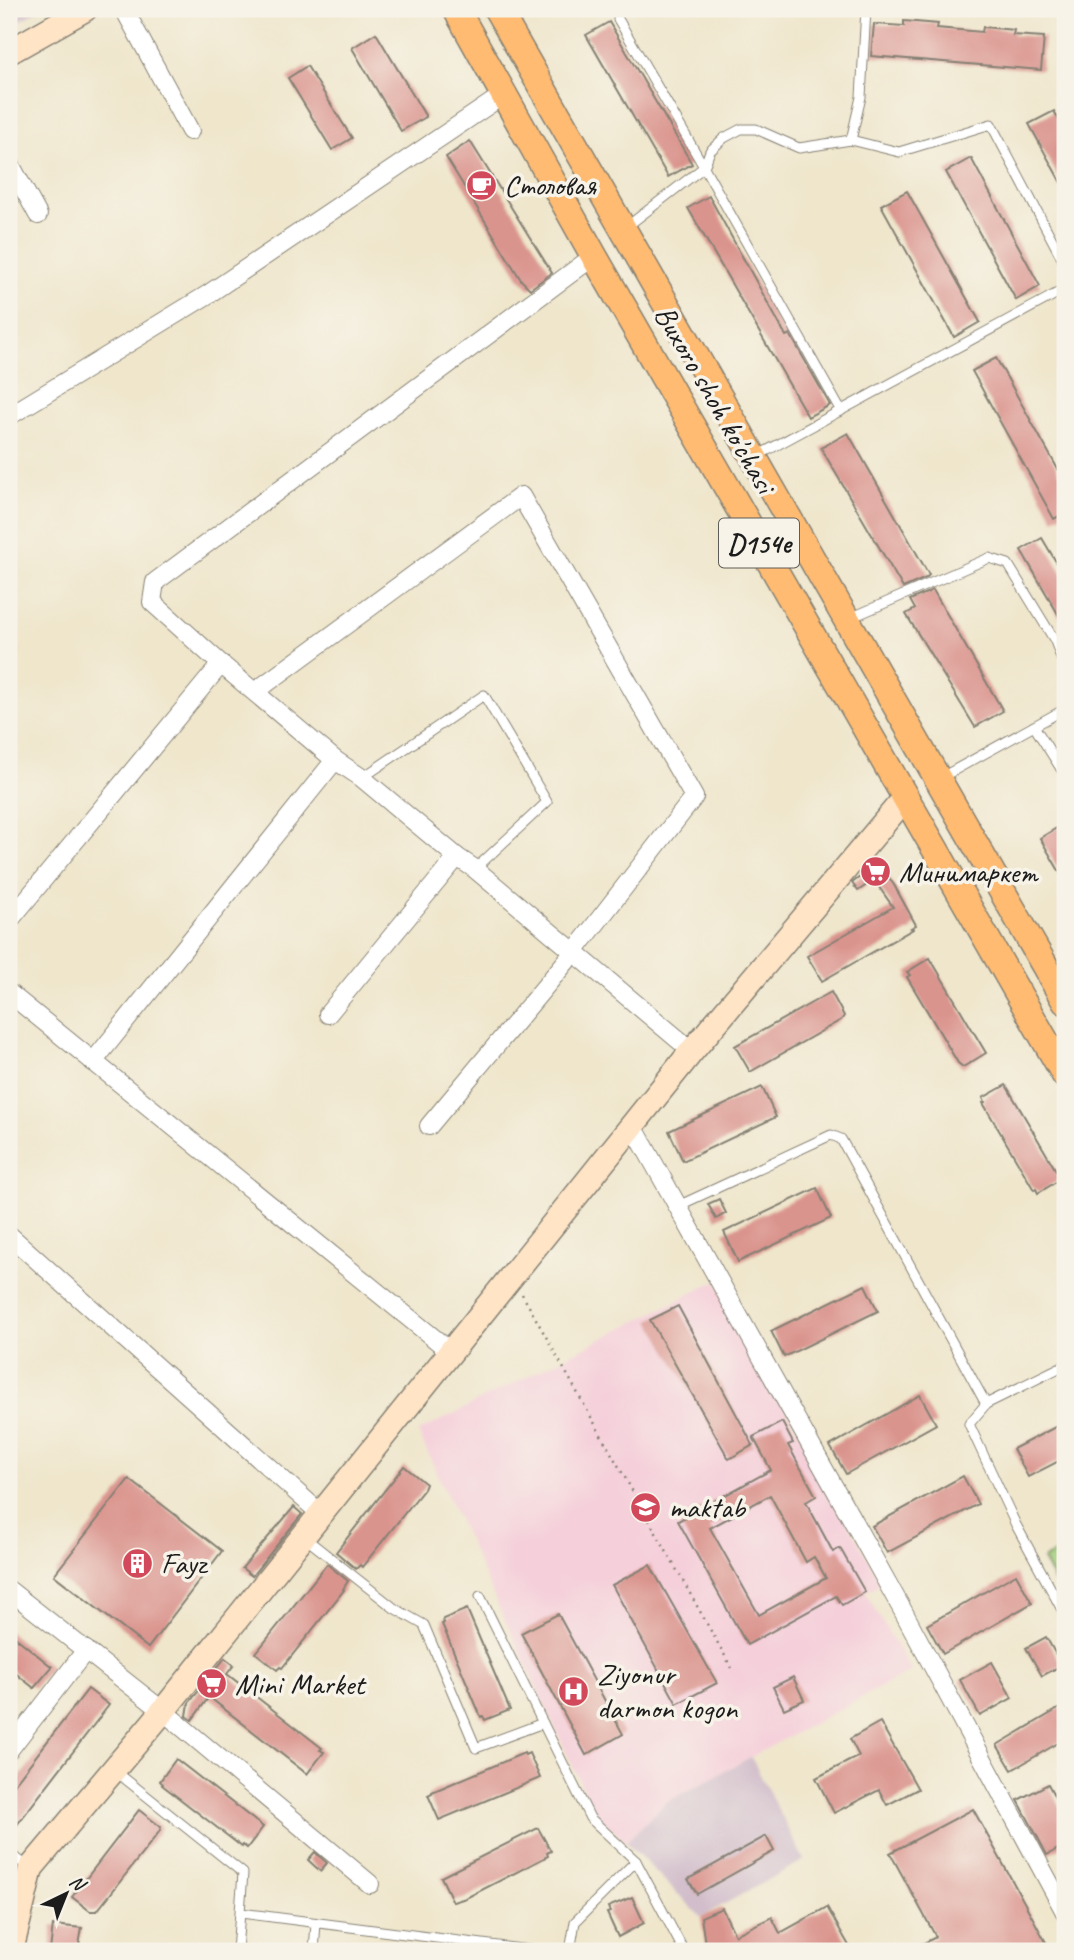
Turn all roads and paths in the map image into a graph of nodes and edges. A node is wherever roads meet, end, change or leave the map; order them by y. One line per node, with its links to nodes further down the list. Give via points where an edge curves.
1 (85, 9): 8 (street)
2 (124, 9): 11 (street)
3 (456, 9): 9 (main road, Buxoro shoh ko'chasi / D154e)
4 (497, 9): 7 (main road, Buxoro shoh ko'chasi / D154e)
5 (866, 9): 12 (lane, via 861,97)
6 (618, 19): 14 (lane)
7 (521, 48): 9 (main road, via 499,48); 16 (main road, Buxoro shoh ko'chasi / D154e)
8 (9, 52)
9 (489, 68): 10 (main road, Buxoro shoh ko'chasi / D154e)
10 (503, 95): 17 (main road, Buxoro shoh ko'chasi / D154e); 21 (street, via 207,295)
11 (190, 131)
12 (851, 140): 14 (lane, via 799,148 755,129 741,129 710,151); 18 (lane, via 899,152 991,124)
13 (9, 162): 15 (street)
14 (704, 167): 16 (lane); 20 (lane)
15 (38, 215)
16 (624, 229): 22 (main road, Buxoro shoh ko'chasi / D154e)
17 (594, 256): 24 (street, via 155,582 152,602); 33 (main road, Buxoro shoh ko'chasi / D154e)
18 (1065, 264)
19 (1065, 289): 20 (lane)
20 (841, 411): 22 (lane)
21 (9, 416)
22 (754, 458): 23 (main road, Buxoro shoh ko'chasi / D154e)
23 (847, 620): 25 (lane, via 989,558 1008,564 1055,641); 32 (main road, Buxoro shoh ko'chasi / D154e)
24 (221, 664): 26 (street); 36 (street)
25 (1065, 669)
26 (256, 691): 29 (street); 37 (street, via 520,496 694,797)
27 (1065, 709): 28 (lane)
28 (1034, 726): 30 (lane); 32 (lane)
29 (335, 760): 31 (street); 42 (street)
30 (1065, 775)
31 (362, 778): 34 (street); 35 (lane, via 484,695 547,802)
32 (937, 779): 39 (main road, Buxoro shoh ko'chasi / D154e)
33 (905, 798): 41 (street); 43 (main road, Buxoro shoh ko'chasi / D154e)
34 (457, 857): 35 (street); 40 (street)
35 (475, 869): 37 (street)
36 (9, 921)
37 (574, 952): 41 (street); 44 (street)
38 (9, 993): 42 (street)
39 (1065, 1001)
40 (328, 1014)
41 (692, 1051): 45 (street)
42 (93, 1062): 49 (street)
43 (1065, 1075)
44 (429, 1126)
45 (633, 1126): 46 (street); 48 (street)
46 (678, 1206): 51 (lane, via 831,1135 841,1139); 67 (street)
47 (9, 1234): 52 (street)
48 (512, 1276): 49 (street); 58 (path)
49 (451, 1352): 52 (street)
50 (1065, 1366): 51 (lane)
51 (986, 1404): 56 (lane, via 969,1424)
52 (321, 1514): 53 (street)
53 (303, 1536): 59 (street); 60 (lane, via 394,1608 424,1625 476,1748)
54 (9, 1590): 57 (street)
55 (480, 1596): 60 (lane)
56 (1065, 1615)
57 (86, 1650): 59 (street); 61 (street)
58 (734, 1672)
59 (163, 1710): 62 (street); 66 (street)
60 (543, 1723): 64 (lane, via 590,1818)
61 (9, 1750)
62 (113, 1770): 65 (street); 68 (lane, via 243,1873)
63 (9, 1853): 65 (lane)
64 (636, 1861): 74 (lane, via 575,1922); 75 (lane)
65 (31, 1868): 70 (street)
66 (370, 1884)
67 (1065, 1912)
68 (241, 1913): 69 (lane); 71 (lane)
69 (316, 1923): 72 (lane); 73 (lane)
70 (11, 1951)
71 (237, 1951)
72 (314, 1951)
73 (537, 1951)
74 (570, 1951)
75 (684, 1951)

